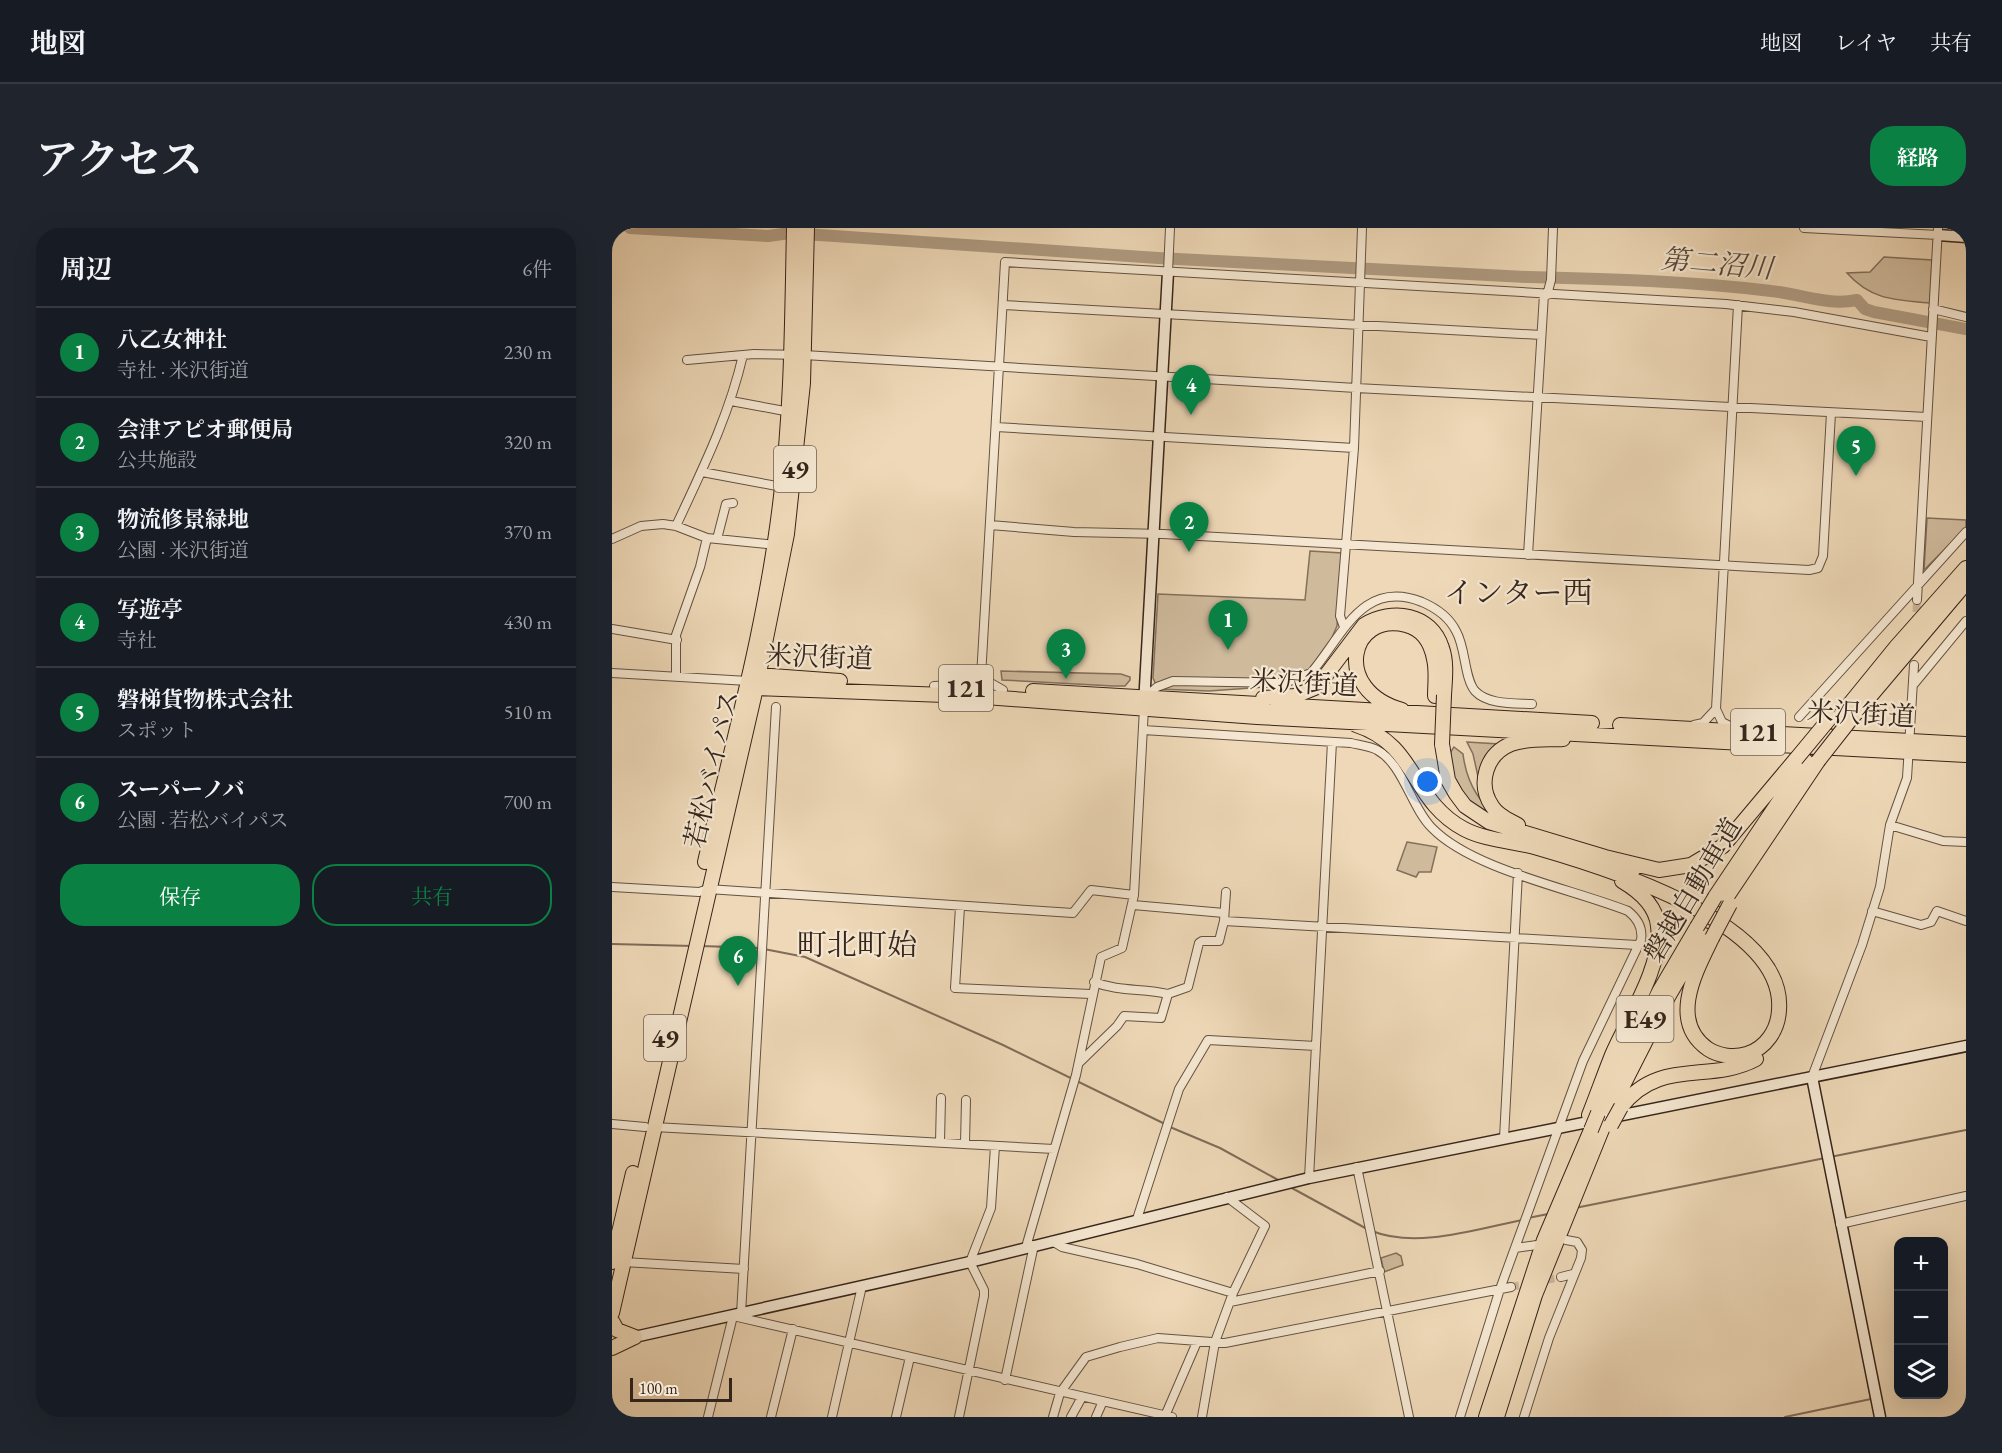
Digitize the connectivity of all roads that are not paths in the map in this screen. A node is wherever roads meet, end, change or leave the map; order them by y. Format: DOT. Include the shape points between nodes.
graph roads {
  1 [pos="794,228"];
  2 [pos="807,228"];
  3 [pos="1170,228"];
  4 [pos="1362,228"];
  5 [pos="1553,228"];
  6 [pos="1804,228"];
  7 [pos="1820,228"];
  8 [pos="1939,231"];
  9 [pos="1966,237"];
  10 [pos="800,247"];
  11 [pos="1168,263"];
  12 [pos="1361,283"];
  13 [pos="1546,294"];
  14 [pos="1002,304"];
  15 [pos="1738,305"];
  16 [pos="1933,311"];
  17 [pos="1166,314"];
  18 [pos="1966,317"];
  19 [pos="1359,323"];
  20 [pos="1932,333"];
  21 [pos="1541,335"];
  22 [pos="744,355"];
  23 [pos="798,355"];
  24 [pos="687,360"];
  25 [pos="999,367"];
  26 [pos="1162,375"];
  27 [pos="1356,388"];
  28 [pos="1539,396"];
  29 [pos="731,401"];
  30 [pos="1733,408"];
  31 [pos="790,412"];
  32 [pos="1832,413"];
  33 [pos="1927,417"];
  34 [pos="996,427"];
  35 [pos="1159,438"];
  36 [pos="1354,448"];
  37 [pos="702,472"];
  38 [pos="782,487"];
  39 [pos="733,503"];
  40 [pos="990,525"];
  41 [pos="676,526"];
  42 [pos="1966,532"];
  43 [pos="1153,534"];
  44 [pos="708,538"];
  45 [pos="612,539"];
  46 [pos="717,539"];
  47 [pos="1346,544"];
  48 [pos="779,545"];
  49 [pos="1528,555"];
  50 [pos="1725,566"];
  51 [pos="1966,568"];
  52 [pos="1966,583"];
  53 [pos="1917,585"];
  54 [pos="1917,600"];
  55 [pos="1966,621"];
  56 [pos="1344,627"];
  57 [pos="612,629"];
  58 [pos="677,640"];
  59 [pos="1914,665"];
  60 [pos="982,670"];
  61 [pos="612,673"];
  62 [pos="676,676"];
  63 [pos="754,681"];
  64 [pos="1913,685"];
  65 [pos="934,686"];
  66 [pos="1003,690"];
  67 [pos="1439,695"];
  68 [pos="1186,700"];
  69 [pos="1144,703"];
  70 [pos="1532,704"];
  71 [pos="776,707"];
  72 [pos="1716,709"];
  73 [pos="1420,714"];
  74 [pos="1798,717"];
  75 [pos="1342,720"];
  76 [pos="1143,730"];
  77 [pos="1671,732"];
  78 [pos="1788,734"];
  79 [pos="1332,742"];
  80 [pos="1966,744"];
  81 [pos="1910,746"];
  82 [pos="1966,755"];
  83 [pos="1807,760"];
  84 [pos="1890,825"];
  85 [pos="1538,842"];
  86 [pos="1966,842"];
  87 [pos="1601,862"];
  88 [pos="1518,873"];
  89 [pos="612,887"];
  90 [pos="703,891"];
  91 [pos="1226,892"];
  92 [pos="764,894"];
  93 [pos="1134,895"];
  94 [pos="1723,901"];
  95 [pos="1133,905"];
  96 [pos="960,907"];
  97 [pos="1872,911"];
  98 [pos="1224,917"];
  99 [pos="1966,921"];
  100 [pos="1322,926"];
  101 [pos="1704,933"];
  102 [pos="1515,937"];
  103 [pos="1637,945"];
  104 [pos="1094,982"];
  105 [pos="1091,994"];
  106 [pos="1168,994"];
  107 [pos="1316,1046"];
  108 [pos="1966,1046"];
  109 [pos="1078,1064"];
  110 [pos="1812,1077"];
  111 [pos="941,1098"];
  112 [pos="966,1100"];
  113 [pos="1605,1111"];
  114 [pos="612,1124"];
  115 [pos="649,1127"];
  116 [pos="1558,1127"];
  117 [pos="1597,1128"];
  118 [pos="752,1131"];
  119 [pos="1504,1138"];
  120 [pos="940,1142"];
  121 [pos="965,1144"];
  122 [pos="995,1146"];
  123 [pos="1054,1149"];
  124 [pos="1357,1167"];
  125 [pos="1577,1174"];
  126 [pos="1309,1178"];
  127 [pos="1227,1196"];
  128 [pos="1966,1196"];
  129 [pos="1137,1219"];
  130 [pos="1840,1224"];
  131 [pos="1052,1241"];
  132 [pos="1551,1241"];
  133 [pos="1030,1246"];
  134 [pos="1515,1248"];
  135 [pos="615,1261"];
  136 [pos="970,1262"];
  137 [pos="744,1269"];
  138 [pos="1380,1271"];
  139 [pos="1573,1274"];
  140 [pos="1561,1277"];
  141 [pos="862,1286"];
  142 [pos="1511,1287"];
  143 [pos="1500,1288"];
  144 [pos="1233,1293"];
  145 [pos="1230,1302"];
  146 [pos="612,1313"];
  147 [pos="1389,1313"];
  148 [pos="737,1315"];
  149 [pos="612,1321"];
  150 [pos="793,1329"];
  151 [pos="635,1337"];
  152 [pos="612,1341"];
  153 [pos="1197,1342"];
  154 [pos="1215,1342"];
  155 [pos="849,1344"];
  156 [pos="612,1348"];
  157 [pos="910,1357"];
  158 [pos="969,1371"];
  159 [pos="1005,1380"];
  160 [pos="1059,1393"];
  161 [pos="1082,1397"];
  162 [pos="1103,1401"];
  163 [pos="1153,1415"];
  164 [pos="1168,1416"];
  165 [pos="708,1417"];
  166 [pos="771,1417"];
  167 [pos="832,1417"];
  168 [pos="896,1417"];
  169 [pos="959,1417"];
  170 [pos="1053,1417"];
  171 [pos="1071,1417"];
  172 [pos="1096,1417"];
  173 [pos="1202,1417"];
  174 [pos="1409,1417"];
  175 [pos="1460,1417"];
  176 [pos="1486,1417"];
  177 [pos="1497,1417"];
  178 [pos="1524,1417"];
  179 [pos="1880,1417"];
  1 -- 10 [label="highway, 若松バイパス / 49"];
  2 -- 10 [label="highway, 若松バイパス / 49"];
  3 -- 11 [label="street"];
  4 -- 12 [label="street"];
  5 -- 13 [label="street" via="1551,278"];
  6 -- 7 [label="street"];
  7 -- 8 [label="street"];
  8 -- 9 [label="street"];
  8 -- 16 [label="street"];
  10 -- 23 [label="highway, 若松バイパス / 49"];
  11 -- 12 [label="street"];
  11 -- 14 [label="street" via="1005,262"];
  11 -- 17 [label="street"];
  12 -- 13 [label="street"];
  12 -- 19 [label="street"];
  13 -- 15 [label="street"];
  13 -- 21 [label="street"];
  14 -- 17 [label="street"];
  14 -- 25 [label="street"];
  15 -- 20 [label="street"];
  15 -- 30 [label="street"];
  16 -- 18 [label="street"];
  16 -- 20 [label="street"];
  17 -- 19 [label="street"];
  17 -- 26 [label="street"];
  19 -- 21 [label="street"];
  19 -- 27 [label="street"];
  20 -- 33 [label="street"];
  21 -- 28 [label="street"];
  22 -- 23 [label="street"];
  22 -- 24 [label="street"];
  22 -- 29 [label="street"];
  23 -- 25 [label="street"];
  23 -- 31 [label="highway, 若松バイパス / 49"];
  23 -- 48 [label="highway, 若松バイパス / 49" via="797,453"];
  25 -- 26 [label="street"];
  25 -- 34 [label="street"];
  26 -- 27 [label="street"];
  26 -- 35 [label="street"];
  27 -- 28 [label="street"];
  27 -- 36 [label="street"];
  28 -- 30 [label="street"];
  28 -- 49 [label="street"];
  29 -- 31 [label="street"];
  29 -- 37 [label="street"];
  30 -- 32 [label="street"];
  30 -- 50 [label="street"];
  31 -- 38 [label="highway, 若松バイパス / 49"];
  32 -- 33 [label="street"];
  32 -- 50 [label="street" via="1820,565 1805,570"];
  33 -- 53 [label="street"];
  34 -- 35 [label="street"];
  34 -- 40 [label="street"];
  35 -- 36 [label="street"];
  35 -- 43 [label="street"];
  36 -- 47 [label="street"];
  37 -- 38 [label="street"];
  37 -- 41 [label="street"];
  38 -- 48 [label="highway, 若松バイパス / 49"];
  39 -- 46 [label="street" via="726,504"];
  40 -- 43 [label="street"];
  40 -- 60 [label="street"];
  41 -- 44 [label="street"];
  41 -- 45 [label="street" via="641,526"];
  42 -- 53 [label="street"];
  43 -- 47 [label="street"];
  43 -- 69 [label="street"];
  44 -- 46 [label="street"];
  44 -- 58 [label="street"];
  46 -- 48 [label="street"];
  47 -- 49 [label="street"];
  47 -- 56 [label="street" via="1340,616"];
  48 -- 63 [label="highway, 若松バイパス / 49"];
  49 -- 50 [label="street"];
  50 -- 72 [label="street"];
  51 -- 83 [label="highway, 磐越自動車道 / E49" via="1833,720"];
  52 -- 83 [label="highway, 磐越自動車道 / E49, bridge" via="1851,719"];
  53 -- 54 [label="street"];
  53 -- 74 [label="street"];
  55 -- 64 [label="street"];
  56 -- 69 [label="street" via="1311,673 1300,678 1284,683 1173,681 1157,687"];
  56 -- 70 [label="street" via="1358,610 1378,599 1402,597 1426,604 1455,628 1476,693 1486,699"];
  57 -- 58 [label="street"];
  58 -- 62 [label="street"];
  59 -- 64 [label="street"];
  60 -- 65 [label="street" via="976,683"];
  60 -- 66 [label="street" via="989,682"];
  61 -- 62 [label="street"];
  62 -- 63 [label="street"];
  63 -- 65 [label="highway, 米沢街道 / 121"];
  63 -- 69 [label="highway, 米沢街道 / 121"];
  63 -- 90 [label="highway, 若松バイパス / 49"];
  64 -- 81 [label="street"];
  65 -- 66 [label="highway, 米沢街道 / 121"];
  66 -- 69 [label="highway, 米沢街道 / 121"];
  67 -- 68 [label="highway" via="1444,660 1438,639 1423,623 1399,614 1375,618 1364,625 1326,679 1308,692 1263,698"];
  67 -- 73 [label="highway" via="1434,657 1419,632 1392,623 1375,629 1362,640 1355,666 1362,684 1389,704"];
  67 -- 85 [label="highway, bridge" via="1438,744 1448,780 1465,806 1489,822"];
  68 -- 69 [label="highway, 米沢街道 / 121"];
  68 -- 73 [label="highway, 米沢街道 / 121"];
  69 -- 75 [label="highway, 米沢街道 / 121"];
  69 -- 76 [label="street"];
  71 -- 92 [label="street"];
  72 -- 77 [label="street" via="1703,723"];
  72 -- 78 [label="street" via="1726,725 1780,729"];
  73 -- 77 [label="highway, 米沢街道 / 121"];
  75 -- 77 [label="highway, 米沢街道 / 121"];
  75 -- 85 [label="highway" via="1386,738 1401,753 1435,806 1452,822 1487,838"];
  76 -- 79 [label="street"];
  76 -- 93 [label="street"];
  77 -- 78 [label="highway, 米沢街道 / 121"];
  77 -- 81 [label="highway, 米沢街道 / 121"];
  77 -- 85 [label="highway" via="1530,741 1509,745 1497,753 1485,774 1487,798 1499,814"];
  78 -- 81 [label="highway, 米沢街道 / 121"];
  79 -- 88 [label="street" via="1377,750 1399,773 1414,805 1432,828 1468,852"];
  79 -- 100 [label="street"];
  80 -- 81 [label="highway, 米沢街道 / 121"];
  81 -- 82 [label="highway, 米沢街道 / 121"];
  81 -- 84 [label="street" via="1907,778"];
  83 -- 87 [label="highway" via="1702,861 1659,870"];
  83 -- 94 [label="highway, 磐越自動車道 / E49"];
  83 -- 94 [label="highway, 磐越自動車道 / E49" via="1767,834"];
  84 -- 86 [label="street" via="1942,841"];
  84 -- 97 [label="street"];
  85 -- 87 [label="highway"];
  87 -- 101 [label="highway" via="1673,896 1723,926 1763,960 1775,979 1779,1014 1766,1043 1748,1054 1730,1056 1708,1049 1690,1025 1688,992"];
  87 -- 113 [label="highway" via="1643,895 1659,927 1655,957"];
  87 -- 113 [label="highway" via="1658,881 1726,920 1771,960 1781,976 1786,997 1783,1029 1762,1055 1743,1064 1656,1079"];
  88 -- 102 [label="street"];
  88 -- 103 [label="street" via="1628,910 1642,932"];
  89 -- 90 [label="street"];
  90 -- 92 [label="street"];
  90 -- 115 [label="highway, 若松バイパス / 49"];
  91 -- 98 [label="street"];
  92 -- 96 [label="street"];
  92 -- 118 [label="street"];
  93 -- 95 [label="street"];
  93 -- 96 [label="street" via="1091,890 1073,913"];
  94 -- 101 [label="highway, 磐越自動車道 / E49, bridge"];
  95 -- 98 [label="street"];
  95 -- 104 [label="street" via="1122,948 1101,957"];
  96 -- 105 [label="street" via="955,988"];
  97 -- 99 [label="street" via="1921,925 1931,922 1937,911"];
  97 -- 110 [label="street"];
  98 -- 100 [label="street"];
  98 -- 106 [label="street" via="1219,941 1199,943 1188,987"];
  100 -- 102 [label="street"];
  100 -- 107 [label="street"];
  101 -- 113 [label="highway, 磐越自動車道 / E49" via="1660,990"];
  102 -- 103 [label="street"];
  102 -- 119 [label="street"];
  103 -- 116 [label="street" via="1583,1061"];
  104 -- 105 [label="street"];
  104 -- 106 [label="street" via="1116,990"];
  105 -- 109 [label="street"];
  106 -- 109 [label="street" via="1161,1018 1124,1016"];
  107 -- 126 [label="street"];
  107 -- 129 [label="street" via="1208,1040 1179,1089"];
  108 -- 110 [label="street"];
  109 -- 123 [label="street"];
  110 -- 116 [label="street"];
  110 -- 130 [label="street"];
  111 -- 120 [label="street"];
  112 -- 121 [label="street"];
  113 -- 117 [label="highway"];
  113 -- 117 [label="highway, bridge"];
  114 -- 115 [label="street"];
  115 -- 118 [label="street"];
  115 -- 135 [label="highway, 若松バイパス / 49"];
  116 -- 119 [label="street"];
  116 -- 134 [label="street"];
  117 -- 125 [label="highway"];
  117 -- 125 [label="highway"];
  118 -- 120 [label="street"];
  118 -- 137 [label="street"];
  119 -- 124 [label="street"];
  120 -- 121 [label="street"];
  121 -- 122 [label="street"];
  122 -- 123 [label="street"];
  122 -- 136 [label="street" via="991,1208"];
  123 -- 133 [label="street"];
  124 -- 126 [label="street"];
  124 -- 138 [label="street"];
  125 -- 132 [label="highway"];
  125 -- 132 [label="highway" via="1552,1221"];
  126 -- 127 [label="street"];
  127 -- 129 [label="street"];
  127 -- 144 [label="street" via="1265,1226"];
  128 -- 130 [label="street"];
  129 -- 131 [label="street"];
  130 -- 179 [label="street"];
  131 -- 133 [label="street"];
  131 -- 144 [label="street" via="1062,1247 1137,1264"];
  132 -- 134 [label="street"];
  132 -- 139 [label="street" via="1577,1242 1582,1250"];
  132 -- 176 [label="highway"];
  132 -- 177 [label="highway"];
  133 -- 136 [label="street"];
  133 -- 159 [label="street"];
  134 -- 143 [label="street"];
  135 -- 137 [label="street"];
  135 -- 146 [label="highway, 若松バイパス / 49"];
  136 -- 141 [label="street"];
  136 -- 158 [label="street" via="984,1296"];
  137 -- 148 [label="street"];
  138 -- 145 [label="street"];
  138 -- 147 [label="street"];
  139 -- 140 [label="street"];
  139 -- 178 [label="street"];
  141 -- 148 [label="street"];
  141 -- 155 [label="street"];
  142 -- 143 [label="street"];
  143 -- 147 [label="street"];
  143 -- 175 [label="street"];
  144 -- 145 [label="street"];
  145 -- 154 [label="street"];
  147 -- 154 [label="street"];
  147 -- 174 [label="street"];
  148 -- 150 [label="street"];
  148 -- 151 [label="street"];
  148 -- 165 [label="street"];
  149 -- 151 [label="highway" via="617,1330"];
  150 -- 155 [label="street"];
  150 -- 166 [label="street"];
  151 -- 152 [label="street"];
  151 -- 156 [label="highway"];
  153 -- 154 [label="street"];
  153 -- 160 [label="street" via="1158,1338 1086,1357"];
  153 -- 164 [label="street"];
  154 -- 173 [label="street"];
  155 -- 157 [label="street"];
  155 -- 167 [label="street"];
  157 -- 158 [label="street"];
  157 -- 168 [label="street"];
  158 -- 159 [label="street"];
  158 -- 169 [label="street"];
  159 -- 160 [label="street"];
  160 -- 161 [label="street"];
  160 -- 170 [label="street"];
  161 -- 162 [label="street"];
  161 -- 171 [label="street"];
  162 -- 163 [label="street"];
  162 -- 172 [label="street"];
  163 -- 164 [label="street"];
}
